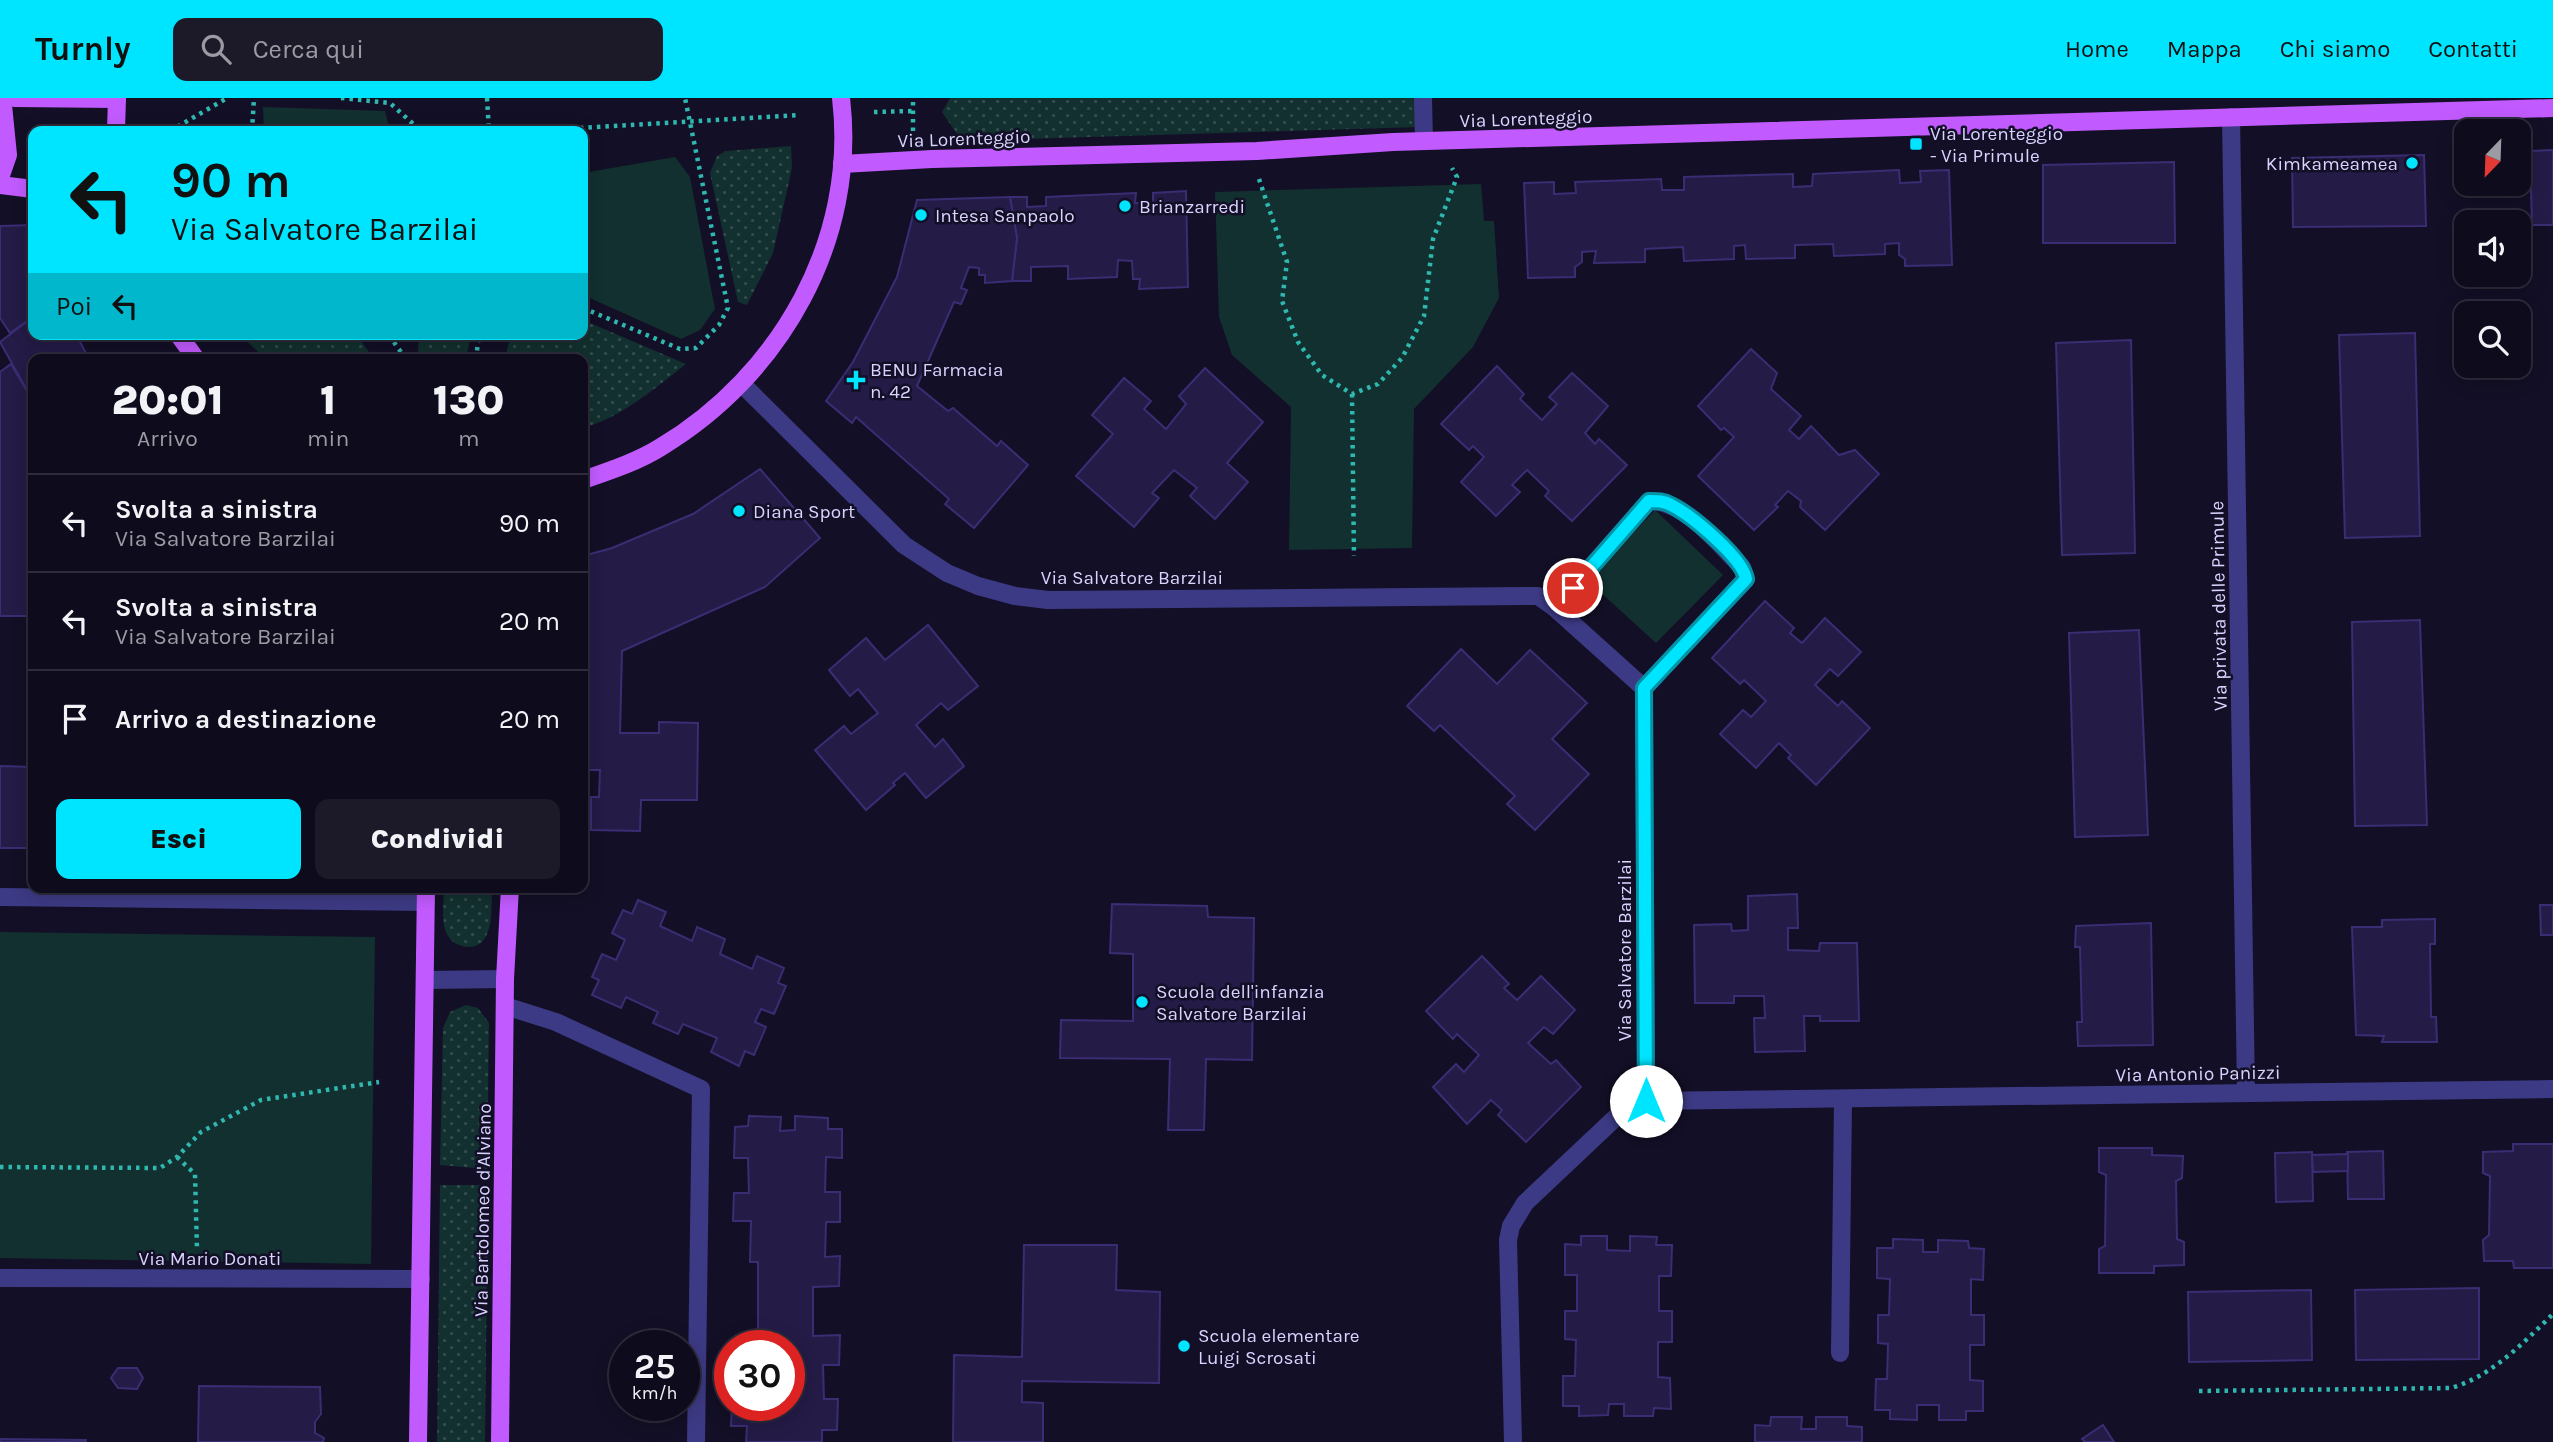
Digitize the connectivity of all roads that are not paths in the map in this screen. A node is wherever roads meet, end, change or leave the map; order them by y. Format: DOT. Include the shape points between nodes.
graph roads {
  1 [pos="14,98"];
  2 [pos="841,98"];
  3 [pos="1423,98"];
  4 [pos="117,99"];
  5 [pos="0,101"];
  6 [pos="2553,108"];
  7 [pos="2231,117"];
  8 [pos="116,126"];
  9 [pos="1432,141"];
  10 [pos="842,164"];
  11 [pos="0,178"];
  12 [pos="0,185"];
  13 [pos="28,188"];
  14 [pos="183,340"];
  15 [pos="193,354"];
  16 [pos="742,384"];
  17 [pos="588,478"];
  18 [pos="1555,608"];
  19 [pos="1644,688"];
  20 [pos="510,893"];
  21 [pos="426,895"];
  22 [pos="0,897"];
  23 [pos="505,979"];
  24 [pos="425,980"];
  25 [pos="505,1006"];
  26 [pos="2553,1089"];
  27 [pos="2246,1093"];
  28 [pos="1843,1099"];
  29 [pos="1646,1101"];
  30 [pos="0,1278"];
  31 [pos="421,1279"];
  32 [pos="1840,1353"];
  33 [pos="418,1442"];
  34 [pos="500,1442"];
  35 [pos="696,1442"];
  36 [pos="1513,1442"];
  1 -- 4 [label="main road"];
  2 -- 10 [label="main road"];
  3 -- 9 [label="street"];
  4 -- 8 [label="main road"];
  5 -- 11 [label="main road" via="8,155"];
  6 -- 7 [label="main road, Via Lorenteggio"];
  7 -- 9 [label="main road, Via Lorenteggio"];
  7 -- 27 [label="street, Via privata delle Primule"];
  9 -- 10 [label="main road, Via Lorenteggio"];
  10 -- 16 [label="main road" via="827,243 810,285 789,325"];
  12 -- 13 [label="main road"];
  14 -- 15 [label="main road"];
  16 -- 17 [label="main road" via="697,424 659,449"];
  16 -- 18 [label="street, Via Salvatore Barzilai" via="904,545 947,573 978,586 1048,600 1538,596"];
  18 -- 19 [label="street, Via Salvatore Barzilai"];
  18 -- 19 [label="street" via="1649,501 1671,504 1696,522 1742,567 1746,579"];
  19 -- 29 [label="street, Via Salvatore Barzilai"];
  20 -- 23 [label="main road, Via Bartolomeo d'Alviano"];
  21 -- 22 [label="street"];
  21 -- 24 [label="main road"];
  23 -- 24 [label="street"];
  23 -- 25 [label="main road, Via Bartolomeo d'Alviano"];
  24 -- 31 [label="main road"];
  25 -- 34 [label="main road, Via Bartolomeo d'Alviano"];
  25 -- 35 [label="street" via="556,1022 701,1089"];
  26 -- 27 [label="street, Via Antonio Panizzi"];
  27 -- 28 [label="street, Via Antonio Panizzi"];
  28 -- 29 [label="street, Via Antonio Panizzi"];
  28 -- 32 [label="street"];
  29 -- 36 [label="street" via="1630,1104 1525,1203 1511,1226"];
  30 -- 31 [label="street, Via Mario Donati"];
  31 -- 33 [label="main road"];
}
